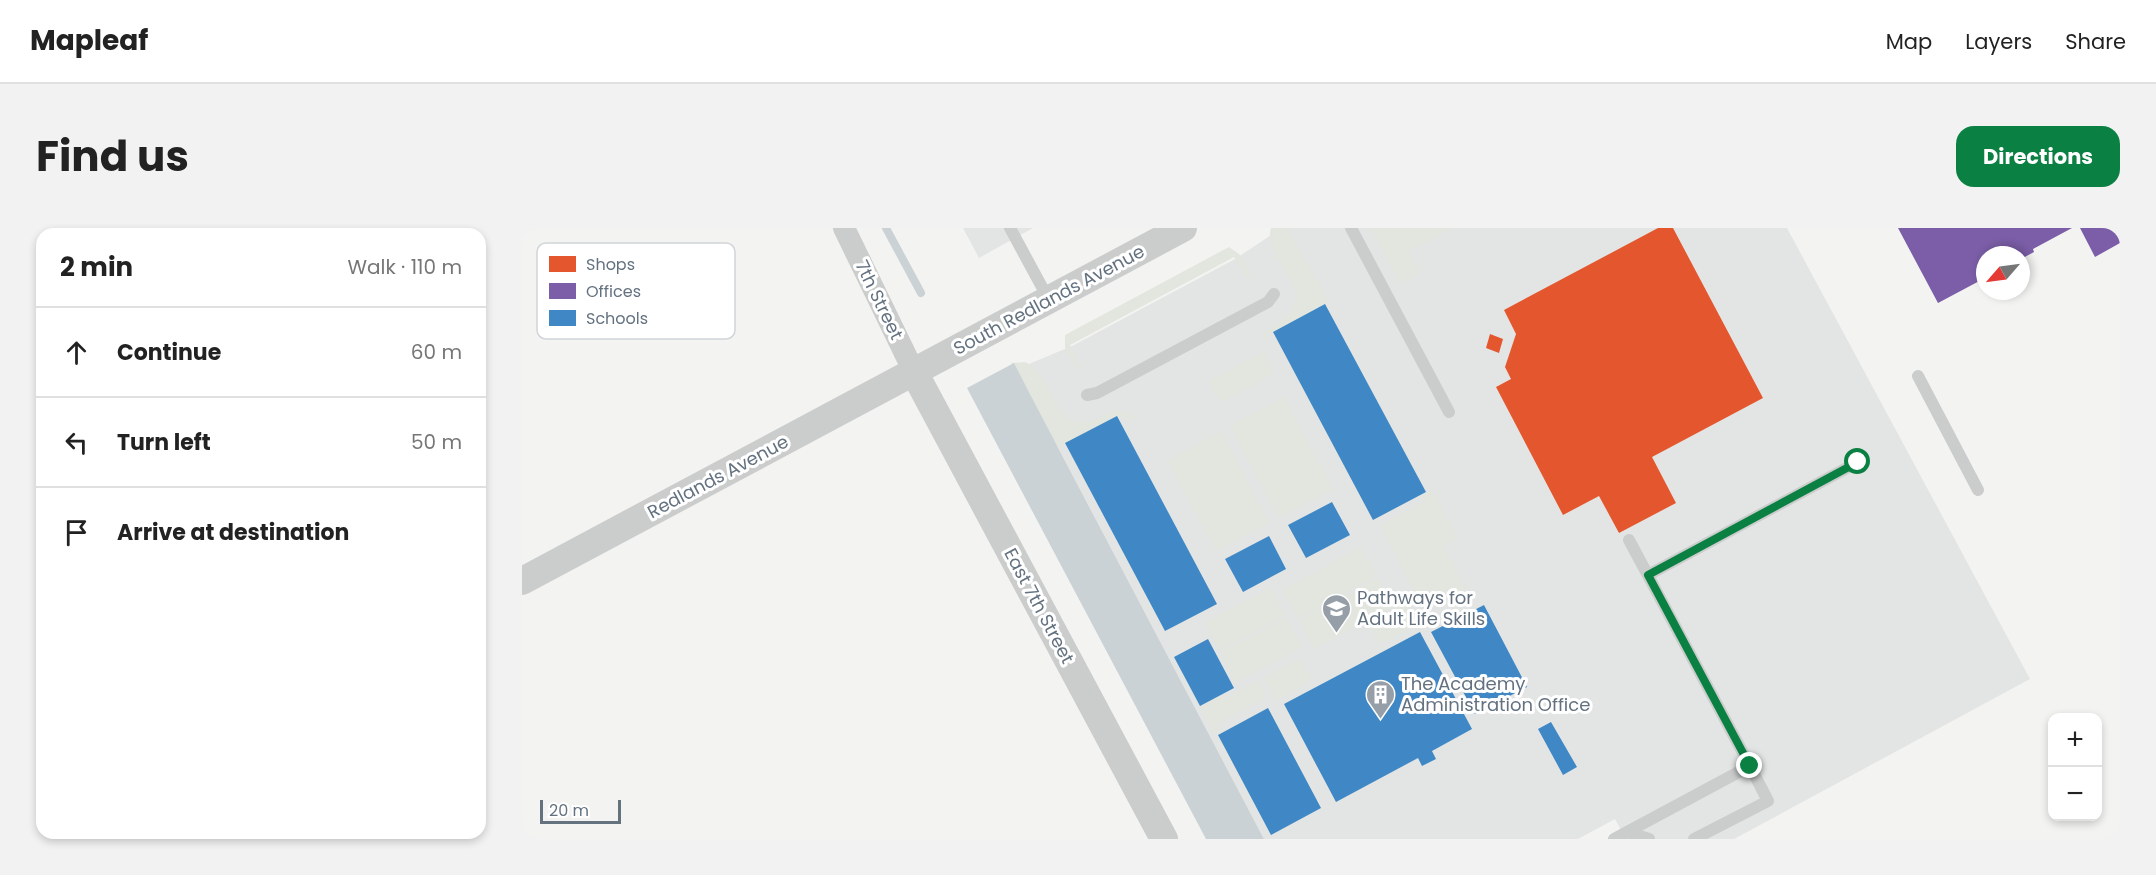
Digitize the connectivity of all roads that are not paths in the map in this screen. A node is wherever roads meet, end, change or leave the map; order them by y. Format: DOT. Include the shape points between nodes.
graph roads {
  1 [pos="844,228"];
  2 [pos="1010,228"];
  3 [pos="1183,228"];
  4 [pos="1351,228"];
  5 [pos="1274,294"];
  6 [pos="1049,300"];
  7 [pos="914,372"];
  8 [pos="1918,376"];
  9 [pos="1087,395"];
  10 [pos="1449,412"];
  11 [pos="1858,462"];
  12 [pos="1978,490"];
  13 [pos="1629,540"];
  14 [pos="1648,575"];
  15 [pos="522,581"];
  16 [pos="1750,766"];
  17 [pos="1627,832"];
  18 [pos="1164,839"];
  19 [pos="1614,839"];
  20 [pos="1649,839"];
  21 [pos="1694,839"];
  1 -- 7 [label="street, 7th Street"];
  2 -- 6 [label="lane"];
  3 -- 6 [label="street, South Redlands Avenue"];
  4 -- 10 [label="lane"];
  5 -- 9 [label="lane" via="1269,302"];
  6 -- 7 [label="street, South Redlands Avenue"];
  7 -- 15 [label="street, Redlands Avenue"];
  7 -- 18 [label="street, East 7th Street"];
  8 -- 12 [label="lane"];
  11 -- 14 [label="lane"];
  13 -- 14 [label="lane"];
  14 -- 16 [label="lane"];
  16 -- 17 [label="lane"];
  16 -- 21 [label="lane" via="1768,801"];
  17 -- 19 [label="lane"];
  17 -- 20 [label="lane"];
}
